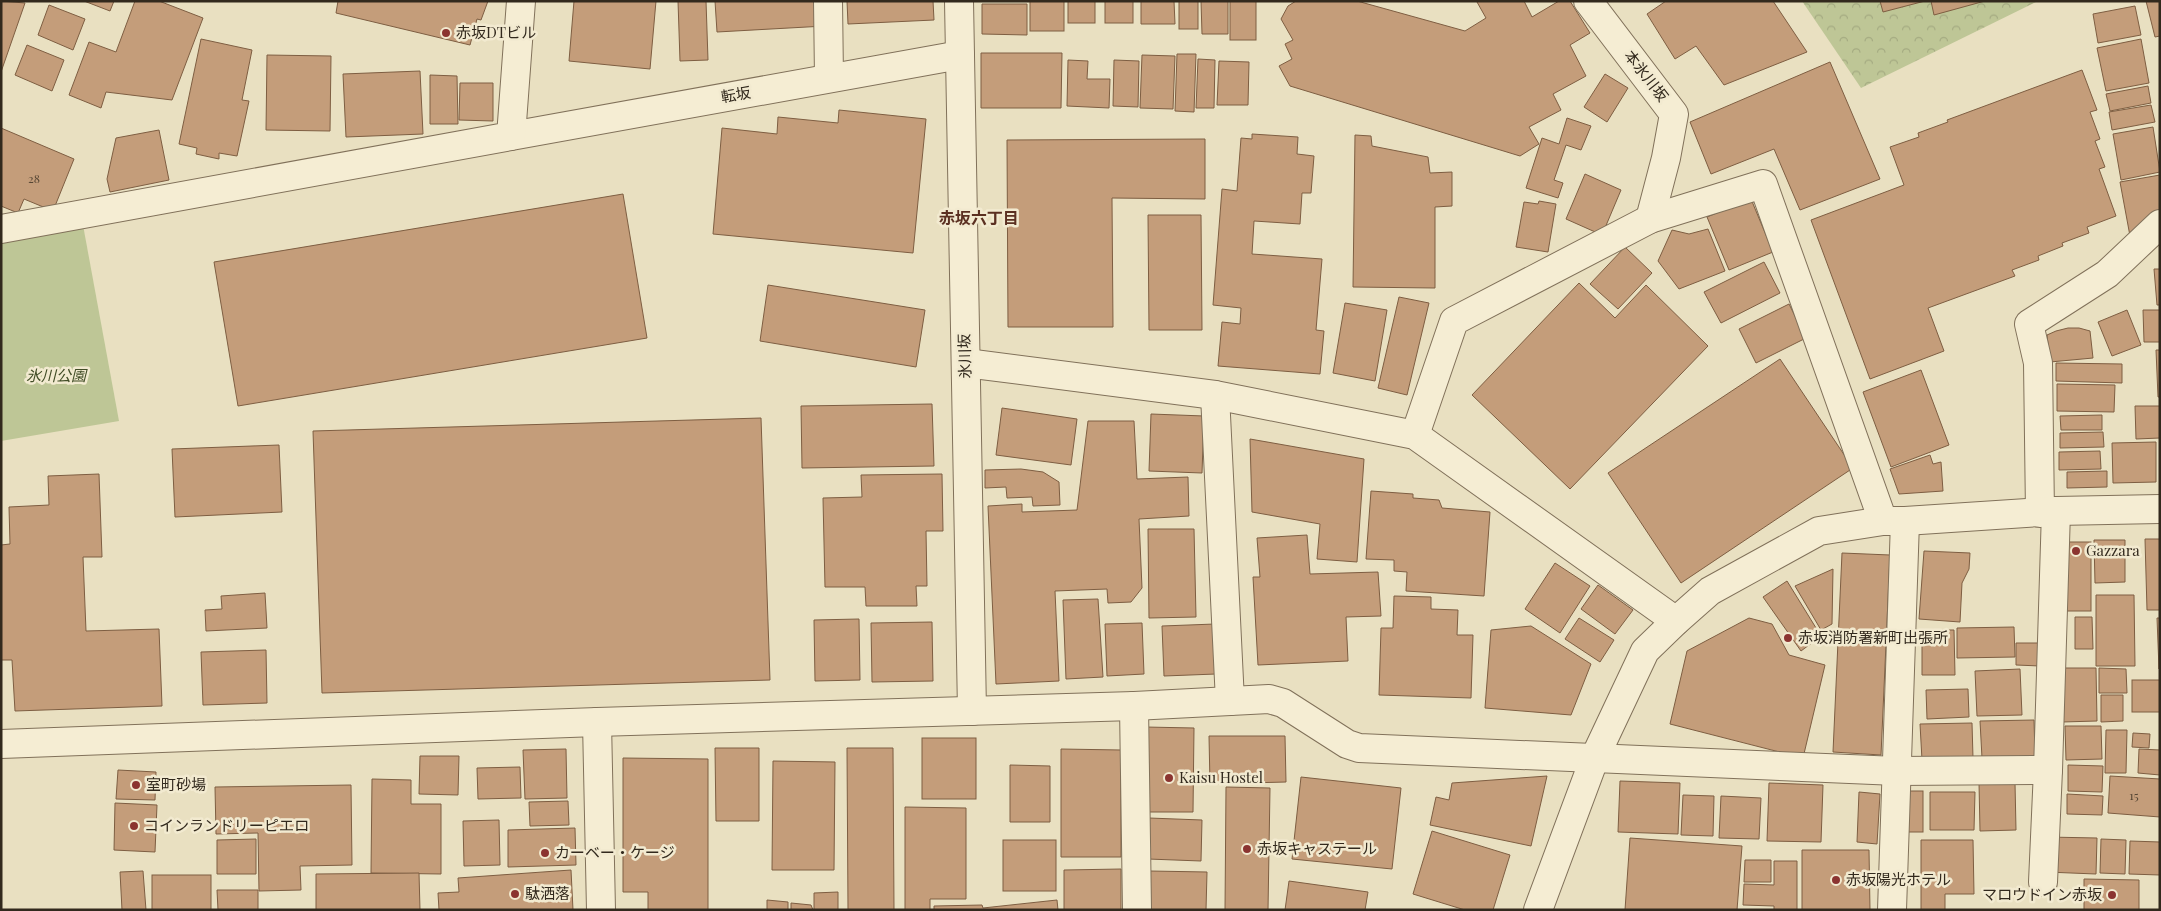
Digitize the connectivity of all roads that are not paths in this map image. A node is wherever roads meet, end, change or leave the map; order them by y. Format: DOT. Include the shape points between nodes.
graph roads {
  1 [pos="520,1"];
  2 [pos="828,1"];
  3 [pos="959,1"];
  4 [pos="1588,1"];
  5 [pos="960,54"];
  6 [pos="829,78"];
  7 [pos="511,136"];
  8 [pos="1650,218"];
  9 [pos="2160,224"];
  10 [pos="1,229"];
  11 [pos="966,363"];
  12 [pos="1214,395"];
  13 [pos="1414,436"];
  14 [pos="2160,509"];
  15 [pos="2048,512"];
  16 [pos="1894,521"];
  17 [pos="1676,621"];
  18 [pos="1230,701"];
  19 [pos="1134,706"];
  20 [pos="972,711"];
  21 [pos="597,722"];
  22 [pos="1,744"];
  23 [pos="1596,757"];
  24 [pos="2048,770"];
  25 [pos="1897,771"];
  26 [pos="2043,882"];
  27 [pos="601,910"];
  28 [pos="1138,910"];
  29 [pos="1538,910"];
  30 [pos="1892,910"];
  1 -- 7 [label="street"];
  2 -- 6 [label="street"];
  3 -- 5 [label="street, 氷川坂"];
  4 -- 8 [label="street, 本氷川坂" via="1674,114"];
  5 -- 6 [label="street, 転坂"];
  5 -- 11 [label="street, 氷川坂"];
  6 -- 7 [label="street, 転坂"];
  7 -- 10 [label="street, 転坂"];
  8 -- 13 [label="street" via="1454,321"];
  8 -- 16 [label="street" via="1763,184"];
  9 -- 15 [label="street" via="2107,274 2029,324 2038,363"];
  11 -- 12 [label="street"];
  11 -- 20 [label="street, 氷川坂"];
  12 -- 13 [label="street"];
  12 -- 18 [label="street"];
  13 -- 17 [label="street"];
  14 -- 15 [label="street"];
  15 -- 16 [label="street"];
  15 -- 24 [label="street"];
  16 -- 17 [label="street" via="1818,531 1710,591"];
  16 -- 25 [label="street"];
  17 -- 23 [label="street" via="1645,651"];
  18 -- 19 [label="street"];
  18 -- 23 [label="street" via="1269,699 1283,703 1347,744 1359,748"];
  19 -- 20 [label="street"];
  19 -- 28 [label="street"];
  20 -- 21 [label="street"];
  21 -- 22 [label="street"];
  21 -- 27 [label="street"];
  23 -- 25 [label="street"];
  23 -- 29 [label="street"];
  24 -- 25 [label="street"];
  24 -- 26 [label="street"];
  25 -- 30 [label="street"];
}
